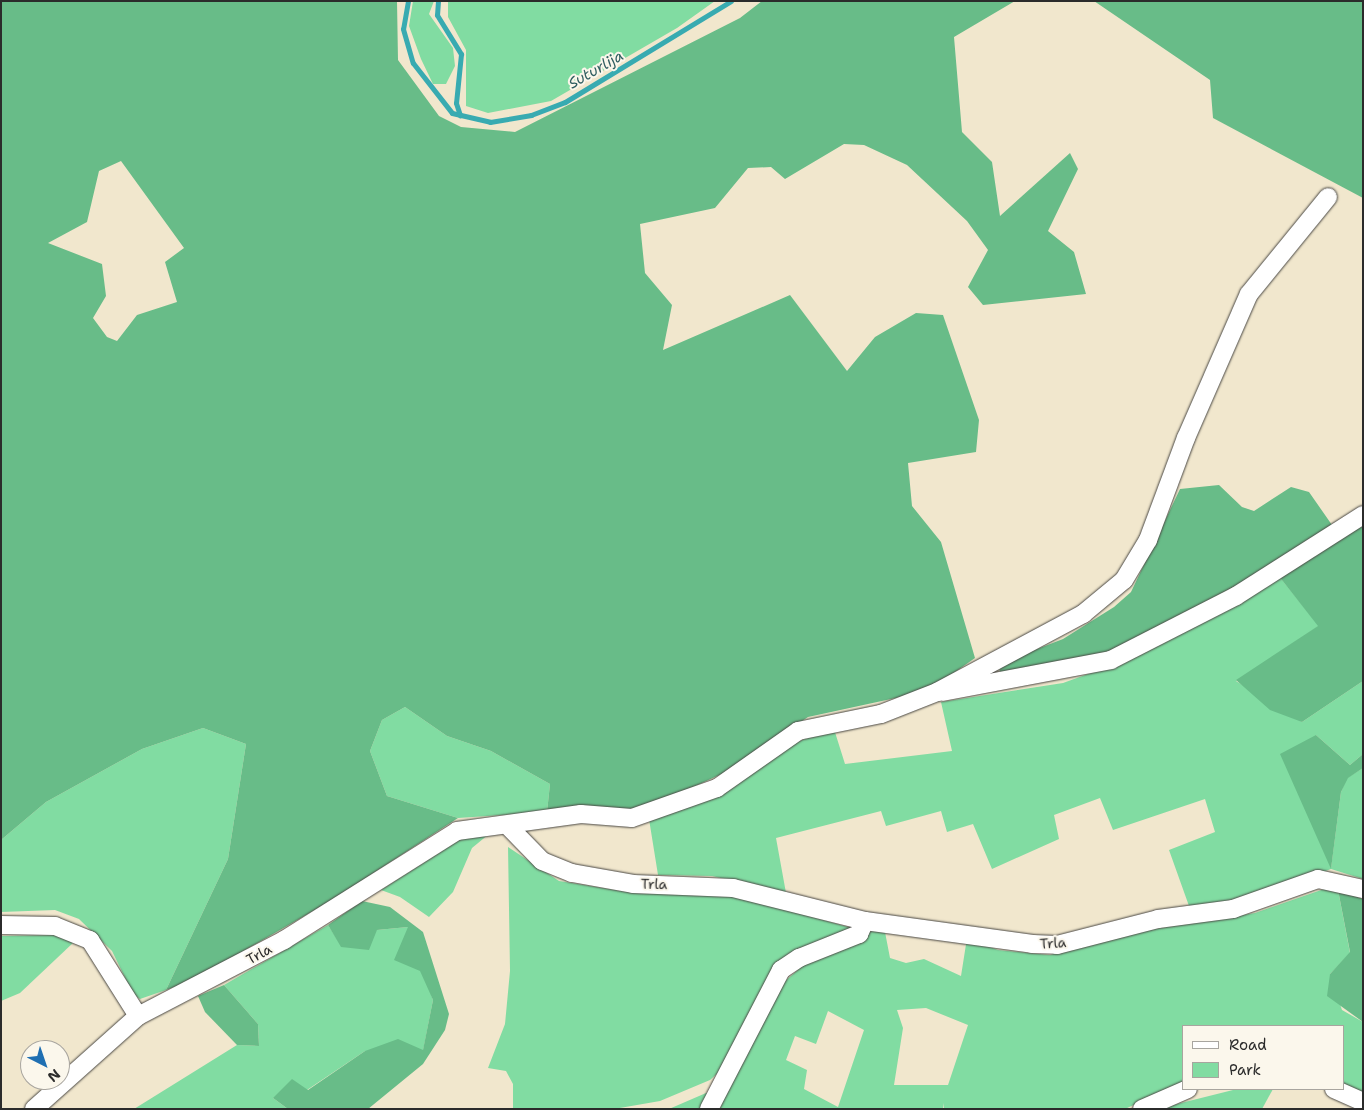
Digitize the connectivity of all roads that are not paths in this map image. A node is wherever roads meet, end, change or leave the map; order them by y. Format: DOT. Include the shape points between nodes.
graph roads {
  1 [pos="1328,197"];
  2 [pos="1363,515"];
  3 [pos="937,692"];
  4 [pos="507,824"];
  5 [pos="1363,889"];
  6 [pos="864,921"];
  7 [pos="1,925"];
  8 [pos="138,1016"];
  9 [pos="1186,1090"];
  10 [pos="1336,1090"];
  11 [pos="1363,1102"];
  12 [pos="34,1109"];
  13 [pos="709,1109"];
  14 [pos="1142,1109"];
  1 -- 3 [label="street" via="1249,294 1186,438 1148,540 1124,580 1083,614"];
  2 -- 3 [label="street" via="1236,596 1111,660 952,693"];
  3 -- 4 [label="street" via="882,714 798,731 717,788 632,818 581,814"];
  4 -- 6 [label="street, Trla" via="542,861 572,873 633,884 734,888"];
  4 -- 8 [label="street, Trla" via="457,831 284,940"];
  5 -- 6 [label="street, Trla" via="1318,879 1255,904 1158,919 1057,945"];
  6 -- 13 [label="street" via="860,934 799,958 781,970"];
  7 -- 8 [label="street" via="55,926 90,940"];
  8 -- 12 [label="street, Trla"];
  9 -- 14 [label="street"];
  10 -- 11 [label="street"];
}
